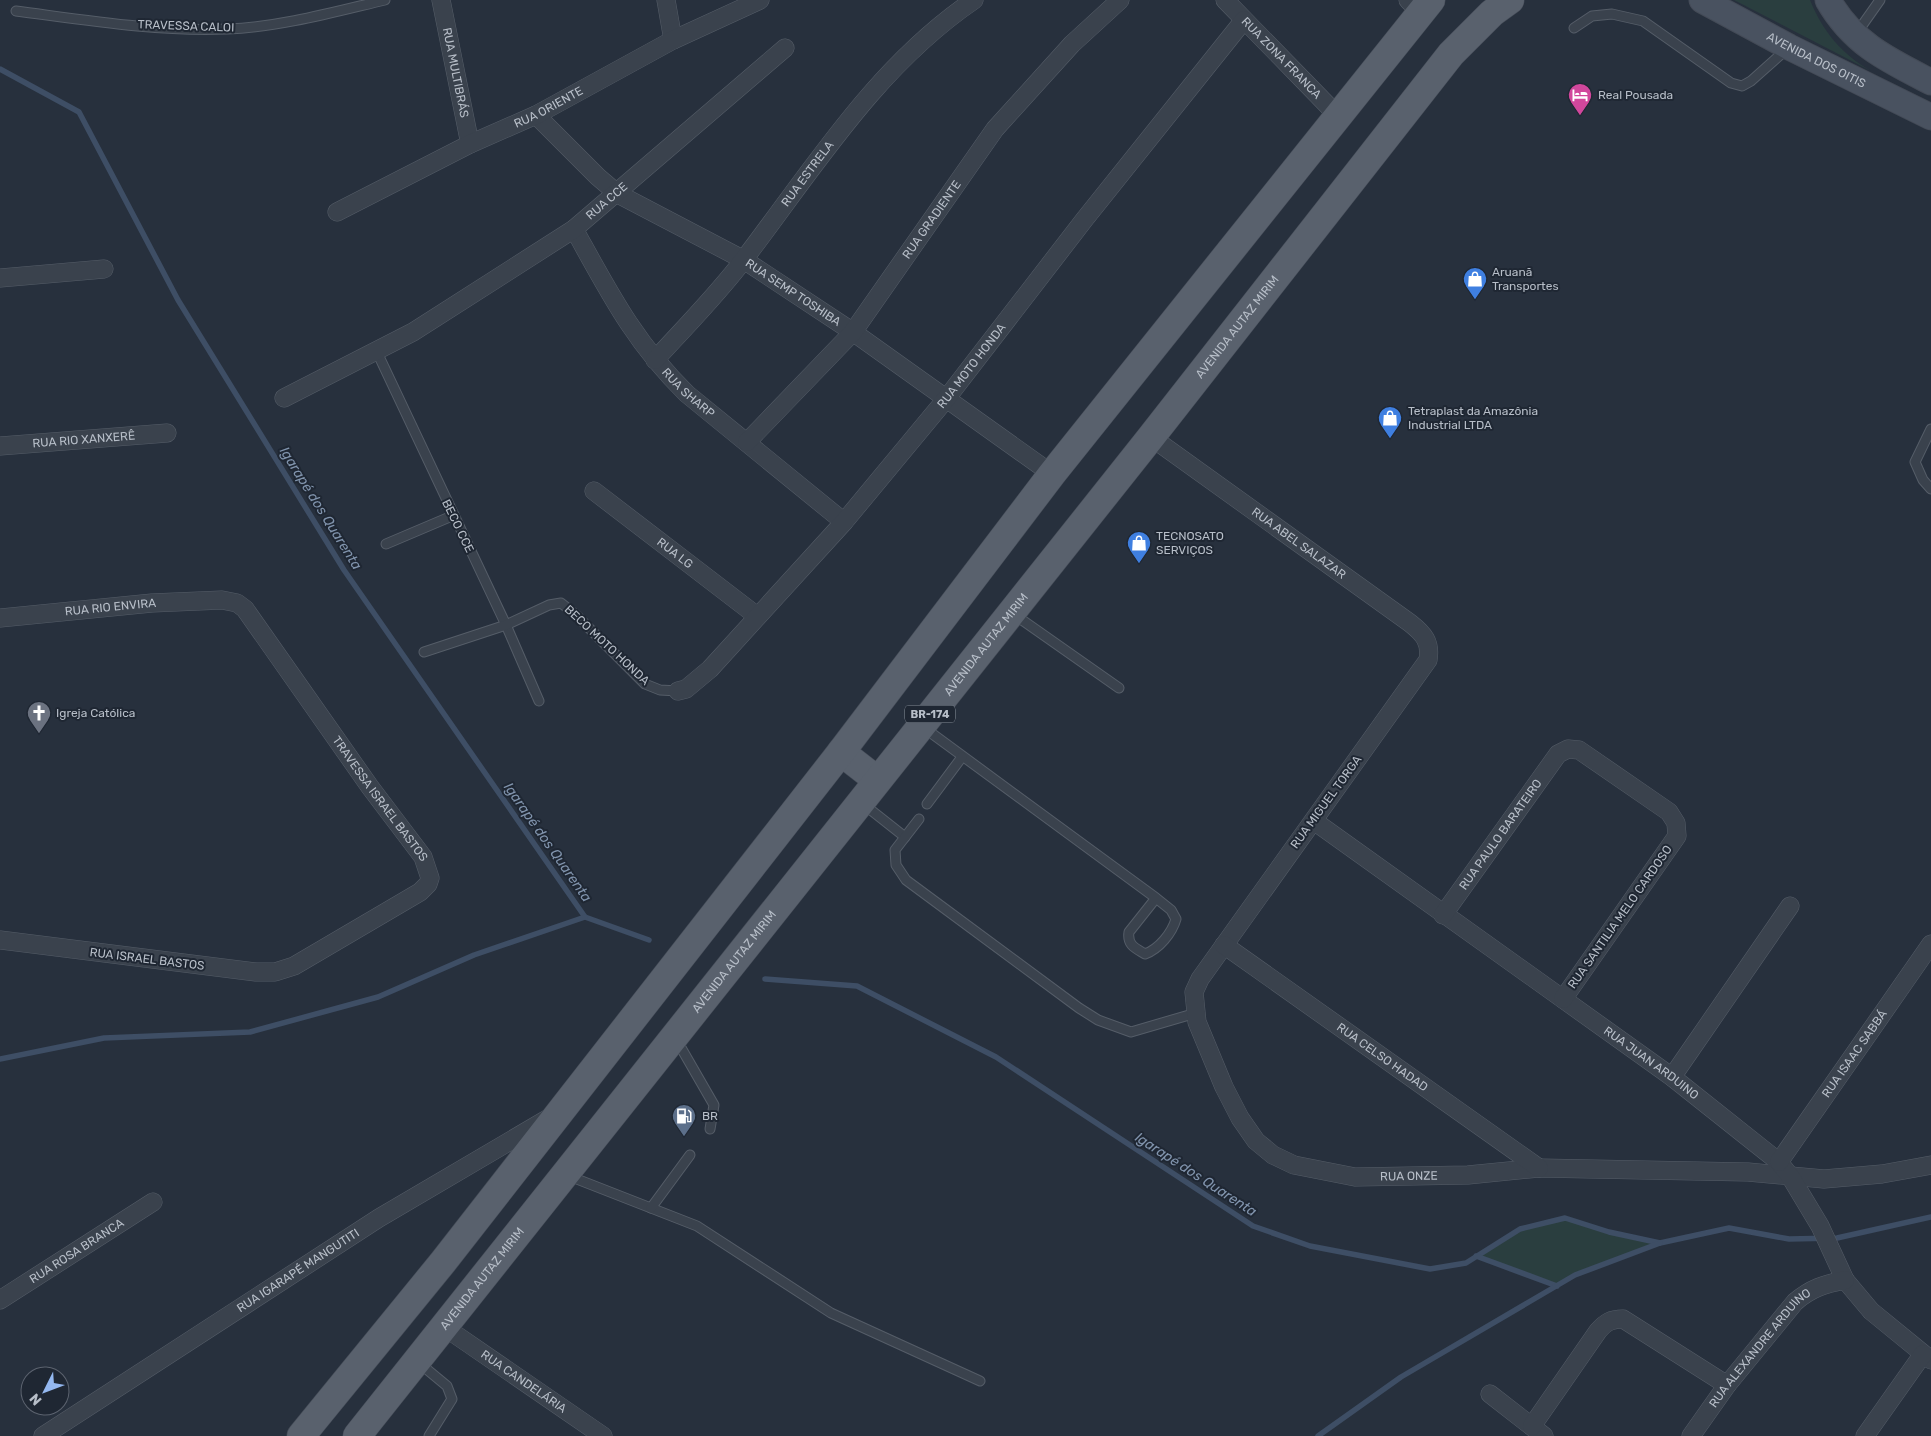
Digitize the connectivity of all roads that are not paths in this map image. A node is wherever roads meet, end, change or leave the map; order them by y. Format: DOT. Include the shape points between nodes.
graph roads {
  1 [pos="385,0"];
  2 [pos="441,0"];
  3 [pos="666,0"];
  4 [pos="760,0"];
  5 [pos="974,0"];
  6 [pos="1120,0"];
  7 [pos="1225,0"];
  8 [pos="1510,0"];
  9 [pos="1702,0"];
  10 [pos="1828,0"];
  11 [pos="1880,0"];
  12 [pos="1420,4"];
  13 [pos="16,11"];
  14 [pos="1244,20"];
  15 [pos="1574,28"];
  16 [pos="1854,36"];
  17 [pos="673,40"];
  18 [pos="1789,47"];
  19 [pos="785,48"];
  20 [pos="1931,82"];
  21 [pos="536,115"];
  22 [pos="1338,116"];
  23 [pos="1931,116"];
  24 [pos="470,144"];
  25 [pos="618,194"];
  26 [pos="337,212"];
  27 [pos="574,229"];
  28 [pos="744,260"];
  29 [pos="104,269"];
  30 [pos="0,278"];
  31 [pos="853,332"];
  32 [pos="376,350"];
  33 [pos="655,360"];
  34 [pos="284,398"];
  35 [pos="946,399"];
  36 [pos="1931,429"];
  37 [pos="167,433"];
  38 [pos="1151,437"];
  39 [pos="747,442"];
  40 [pos="0,446"];
  41 [pos="1052,474"];
  42 [pos="1931,489"];
  43 [pos="594,492"];
  44 [pos="452,516"];
  45 [pos="844,522"];
  46 [pos="386,544"];
  47 [pos="222,600"];
  48 [pos="1011,612"];
  49 [pos="757,616"];
  50 [pos="0,618"];
  51 [pos="506,625"];
  52 [pos="424,652"];
  53 [pos="1428,660"];
  54 [pos="1119,688"];
  55 [pos="678,691"];
  56 [pos="539,702"];
  57 [pos="921,726"];
  58 [pos="841,752"];
  59 [pos="1558,754"];
  60 [pos="962,757"];
  61 [pos="877,780"];
  62 [pos="860,802"];
  63 [pos="927,804"];
  64 [pos="919,819"];
  65 [pos="1314,821"];
  66 [pos="905,837"];
  67 [pos="1156,898"];
  68 [pos="1790,906"];
  69 [pos="1443,916"];
  70 [pos="0,940"];
  71 [pos="1931,944"];
  72 [pos="1224,945"];
  73 [pos="294,966"];
  74 [pos="1562,999"];
  75 [pos="1196,1013"];
  76 [pos="674,1036"];
  77 [pos="1672,1077"];
  78 [pos="557,1113"];
  79 [pos="710,1129"];
  80 [pos="690,1155"];
  81 [pos="1931,1165"];
  82 [pos="1539,1168"];
  83 [pos="1784,1169"];
  84 [pos="564,1174"];
  85 [pos="153,1202"];
  86 [pos="651,1208"];
  87 [pos="1842,1275"];
  88 [pos="0,1300"];
  89 [pos="443,1326"];
  90 [pos="1927,1357"];
  91 [pos="416,1361"];
  92 [pos="980,1381"];
  93 [pos="1727,1385"];
  94 [pos="1490,1394"];
  95 [pos="1538,1431"];
  96 [pos="44,1436"];
  97 [pos="301,1436"];
  98 [pos="357,1436"];
  99 [pos="430,1436"];
  100 [pos="603,1436"];
  101 [pos="1692,1436"];
  102 [pos="1865,1436"];
  1 -- 13 [label="lane, TRAVESSA CALOI" via="289,21 227,29 141,26"];
  2 -- 24 [label="street, RUA MULTIBRÁS"];
  3 -- 17 [label="street"];
  4 -- 17 [label="street, RUA ORIENTE"];
  5 -- 28 [label="street, RUA ESTRELA" via="920,42 865,100"];
  6 -- 31 [label="street, RUA GRADIENTE" via="1072,44 995,129"];
  7 -- 14 [label="street, RUA ZONA FRANCA"];
  8 -- 38 [label="main road, AVENIDA AUTAZ MIRIM / BR-174" via="1451,54"];
  9 -- 18 [label="main road, AVENIDA DOS OITIS"];
  10 -- 16 [label="main road"];
  11 -- 16 [label="lane"];
  12 -- 22 [label="main road"];
  14 -- 22 [label="street, RUA ZONA FRANCA"];
  14 -- 35 [label="street, RUA MOTO HONDA"];
  15 -- 18 [label="lane" via="1592,16 1612,14 1643,22 1731,83 1742,86"];
  16 -- 20 [label="main road" via="1869,49"];
  17 -- 21 [label="street, RUA ORIENTE"];
  18 -- 23 [label="main road, AVENIDA DOS OITIS"];
  19 -- 25 [label="street, RUA CCE"];
  21 -- 24 [label="street, RUA ORIENTE"];
  21 -- 25 [label="street, RUA SEMP TOSHIBA"];
  22 -- 41 [label="main road"];
  24 -- 26 [label="street, RUA ORIENTE"];
  25 -- 27 [label="street, RUA CCE"];
  25 -- 28 [label="street, RUA SEMP TOSHIBA"];
  27 -- 32 [label="street, RUA CCE" via="413,332"];
  27 -- 33 [label="street, RUA SHARP" via="624,319"];
  28 -- 31 [label="street, RUA SEMP TOSHIBA"];
  28 -- 33 [label="street, RUA ESTRELA"];
  29 -- 30 [label="street"];
  31 -- 35 [label="street, RUA SEMP TOSHIBA"];
  31 -- 39 [label="street, RUA GRADIENTE"];
  32 -- 34 [label="street"];
  32 -- 44 [label="lane, BECO CCE"];
  33 -- 39 [label="street, RUA SHARP" via="687,394"];
  35 -- 41 [label="street, RUA SEMP TOSHIBA"];
  35 -- 45 [label="street, RUA MOTO HONDA"];
  36 -- 42 [label="lane" via="1915,462"];
  37 -- 40 [label="street, RUA RIO XANXERÊ"];
  38 -- 48 [label="main road, AVENIDA AUTAZ MIRIM / BR-174"];
  38 -- 53 [label="street, RUA ABEL SALAZAR" via="1419,630 1430,648"];
  39 -- 45 [label="street, RUA SHARP"];
  41 -- 58 [label="main road"];
  43 -- 49 [label="street, RUA LG"];
  44 -- 46 [label="lane"];
  44 -- 51 [label="lane, BECO CCE"];
  45 -- 49 [label="street, RUA MOTO HONDA"];
  47 -- 50 [label="street, RUA RIO ENVIRA" via="152,603"];
  47 -- 73 [label="street, TRAVESSA ISRAEL BASTOS" via="246,608 429,868 428,884 420,892"];
  48 -- 54 [label="lane"];
  48 -- 57 [label="main road, AVENIDA AUTAZ MIRIM / BR-174"];
  49 -- 55 [label="street, RUA MOTO HONDA" via="710,669 692,685"];
  51 -- 52 [label="lane, BECO MOTO HONDA"];
  51 -- 55 [label="lane, BECO MOTO HONDA" via="549,605 561,603 645,684 660,690"];
  51 -- 56 [label="lane, BECO CCE"];
  53 -- 65 [label="street, RUA MIGUEL TORGA"];
  57 -- 60 [label="lane"];
  57 -- 61 [label="main road, AVENIDA AUTAZ MIRIM / BR-174"];
  58 -- 61 [label="main road"];
  58 -- 78 [label="main road"];
  59 -- 69 [label="street, RUA PAULO BARATEIRO"];
  59 -- 74 [label="street, RUA SANTILIA MELO CARDOSO" via="1568,749 1579,750 1670,812 1676,823 1677,836"];
  60 -- 63 [label="lane"];
  60 -- 67 [label="lane"];
  61 -- 62 [label="main road, AVENIDA AUTAZ MIRIM / BR-174"];
  62 -- 66 [label="lane"];
  62 -- 76 [label="main road, AVENIDA AUTAZ MIRIM / BR-174"];
  64 -- 66 [label="lane"];
  65 -- 69 [label="street, RUA JUAN ARDUINO"];
  65 -- 72 [label="street, RUA MIGUEL TORGA"];
  66 -- 75 [label="lane" via="895,850 896,865 906,880 1098,1020 1131,1032"];
  67 -- 67 [label="lane" via="1128,939 1131,945 1145,954 1154,951 1174,928 1176,919 1171,910"];
  68 -- 77 [label="street"];
  69 -- 74 [label="street, RUA JUAN ARDUINO"];
  70 -- 73 [label="street, RUA ISRAEL BASTOS" via="256,972 275,972"];
  71 -- 83 [label="street, RUA ISAAC SABBÁ"];
  72 -- 75 [label="street, RUA ONZE" via="1194,992"];
  72 -- 82 [label="street, RUA CELSO HADAD"];
  74 -- 77 [label="street, RUA JUAN ARDUINO"];
  75 -- 82 [label="street, RUA ONZE" via="1224,1088 1240,1118 1256,1141 1273,1155 1294,1165 1354,1177 1468,1175"];
  76 -- 79 [label="lane" via="714,1105"];
  76 -- 84 [label="main road, AVENIDA AUTAZ MIRIM / BR-174"];
  77 -- 83 [label="street, RUA JUAN ARDUINO"];
  78 -- 96 [label="street, RUA IGARAPÉ MANGUTITI" via="379,1218"];
  78 -- 97 [label="main road" via="443,1262"];
  80 -- 86 [label="lane"];
  81 -- 83 [label="street, RUA ONZE" via="1824,1179"];
  82 -- 83 [label="street, RUA ONZE"];
  83 -- 87 [label="street, RUA JUAN ARDUINO" via="1820,1226"];
  84 -- 86 [label="lane"];
  84 -- 89 [label="main road, AVENIDA AUTAZ MIRIM / BR-174"];
  85 -- 88 [label="street, RUA ROSA BRANCA"];
  86 -- 92 [label="lane" via="697,1226 831,1313"];
  87 -- 90 [label="street, RUA JUAN ARDUINO" via="1871,1311"];
  87 -- 93 [label="street, RUA ALEXANDRE ARDUINO" via="1807,1292 1795,1302"];
  89 -- 91 [label="main road, AVENIDA AUTAZ MIRIM / BR-174"];
  89 -- 100 [label="street, RUA CANDELÁRIA"];
  90 -- 102 [label="street"];
  91 -- 98 [label="main road, AVENIDA AUTAZ MIRIM / BR-174"];
  91 -- 99 [label="lane" via="447,1386 452,1399"];
  93 -- 95 [label="street" via="1623,1319 1612,1319 1598,1331"];
  93 -- 101 [label="street, RUA ALEXANDRE ARDUINO"];
  94 -- 95 [label="street"];
}
